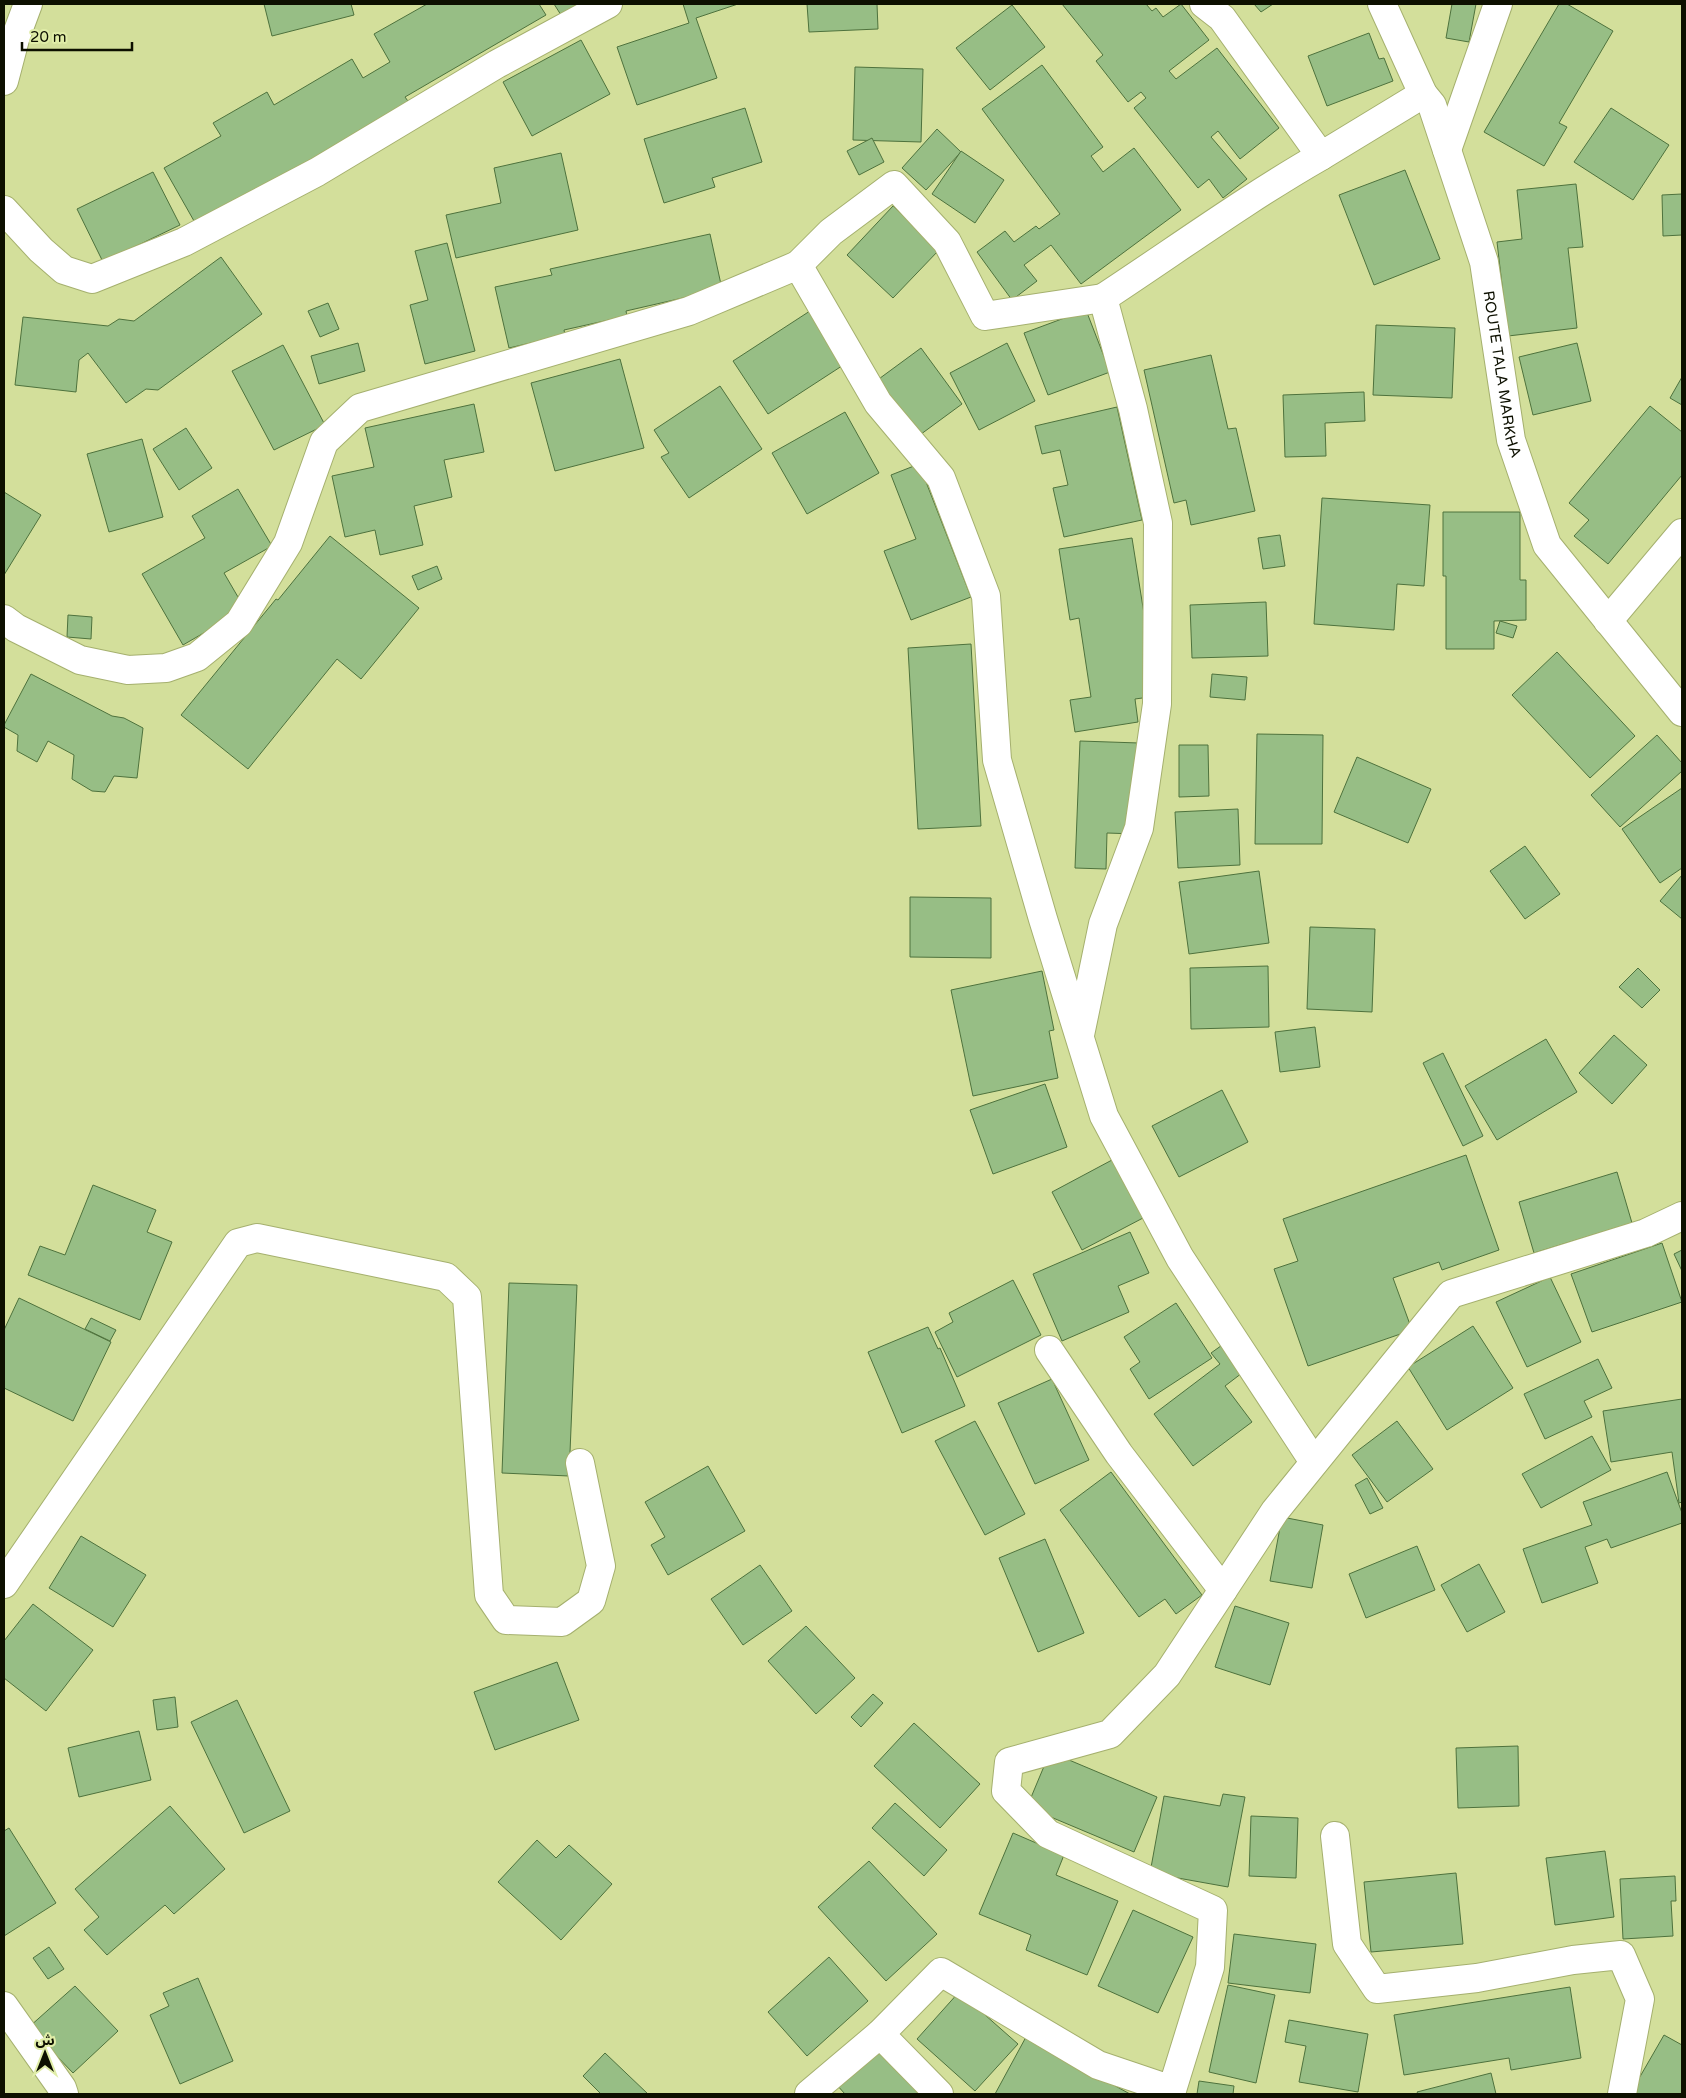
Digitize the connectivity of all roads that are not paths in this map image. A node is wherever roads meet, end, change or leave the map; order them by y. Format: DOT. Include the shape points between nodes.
graph roads {
  1 [pos="28,4"];
  2 [pos="608,4"];
  3 [pos="1204,4"];
  4 [pos="1382,4"];
  5 [pos="1498,4"];
  6 [pos="4,81"];
  7 [pos="1423,94"];
  8 [pos="1447,150"];
  9 [pos="1321,156"];
  10 [pos="4,210"];
  11 [pos="798,265"];
  12 [pos="1103,298"];
  13 [pos="1682,533"];
  14 [pos="4,620"];
  15 [pos="1608,621"];
  16 [pos="1682,712"];
  17 [pos="1080,1039"];
  18 [pos="1682,1216"];
  19 [pos="1049,1350"];
  20 [pos="1314,1462"];
  21 [pos="580,1463"];
  22 [pos="4,1584"];
  23 [pos="1223,1590"];
  24 [pos="1335,1836"];
  25 [pos="4,2006"];
  26 [pos="880,2034"];
  27 [pos="816,2092"];
  28 [pos="64,2094"];
  29 [pos="939,2094"];
  30 [pos="1622,2094"];
  1 -- 6 [label="street"];
  2 -- 10 [label="street" via="497,64 317,172 184,242 92,279 64,270"];
  3 -- 9 [label="street" via="1222,18"];
  4 -- 7 [label="street, ROUTE TALA MARKHA"];
  5 -- 8 [label="street"];
  7 -- 8 [label="street, ROUTE TALA MARKHA" via="1432,105"];
  7 -- 9 [label="street"];
  8 -- 15 [label="street, ROUTE TALA MARKHA" via="1484,262 1511,440 1548,545"];
  9 -- 12 [label="street" via="1266,188"];
  11 -- 12 [label="street" via="831,232 894,185 947,242 985,316"];
  11 -- 14 [label="street" via="689,311 360,408 324,442 288,543 239,623 197,657 166,668 128,670 80,660"];
  11 -- 17 [label="street" via="878,403 941,478 986,596 997,760"];
  12 -- 17 [label="street" via="1133,409 1158,523 1156,704 1139,828 1103,924"];
  13 -- 15 [label="street"];
  15 -- 16 [label="street, ROUTE TALA MARKHA"];
  17 -- 20 [label="street" via="1104,1116 1180,1258"];
  18 -- 20 [label="street" via="1646,1233 1451,1294"];
  19 -- 23 [label="street" via="1119,1454"];
  20 -- 23 [label="street" via="1275,1511"];
  21 -- 22 [label="street" via="601,1566 590,1601 562,1622 506,1620 490,1596 467,1297 446,1277 258,1238 238,1243"];
  23 -- 26 [label="street" via="1167,1675 1110,1734 1009,1762 1006,1791 1048,1834 1213,1910 1210,1967 1172,2090 1098,2065 941,1972"];
  24 -- 30 [label="street" via="1347,1944 1377,1989 1477,1978 1621,1955 1640,1999"];
  25 -- 28 [label="street"];
  26 -- 27 [label="street"];
  26 -- 29 [label="street"];
}
